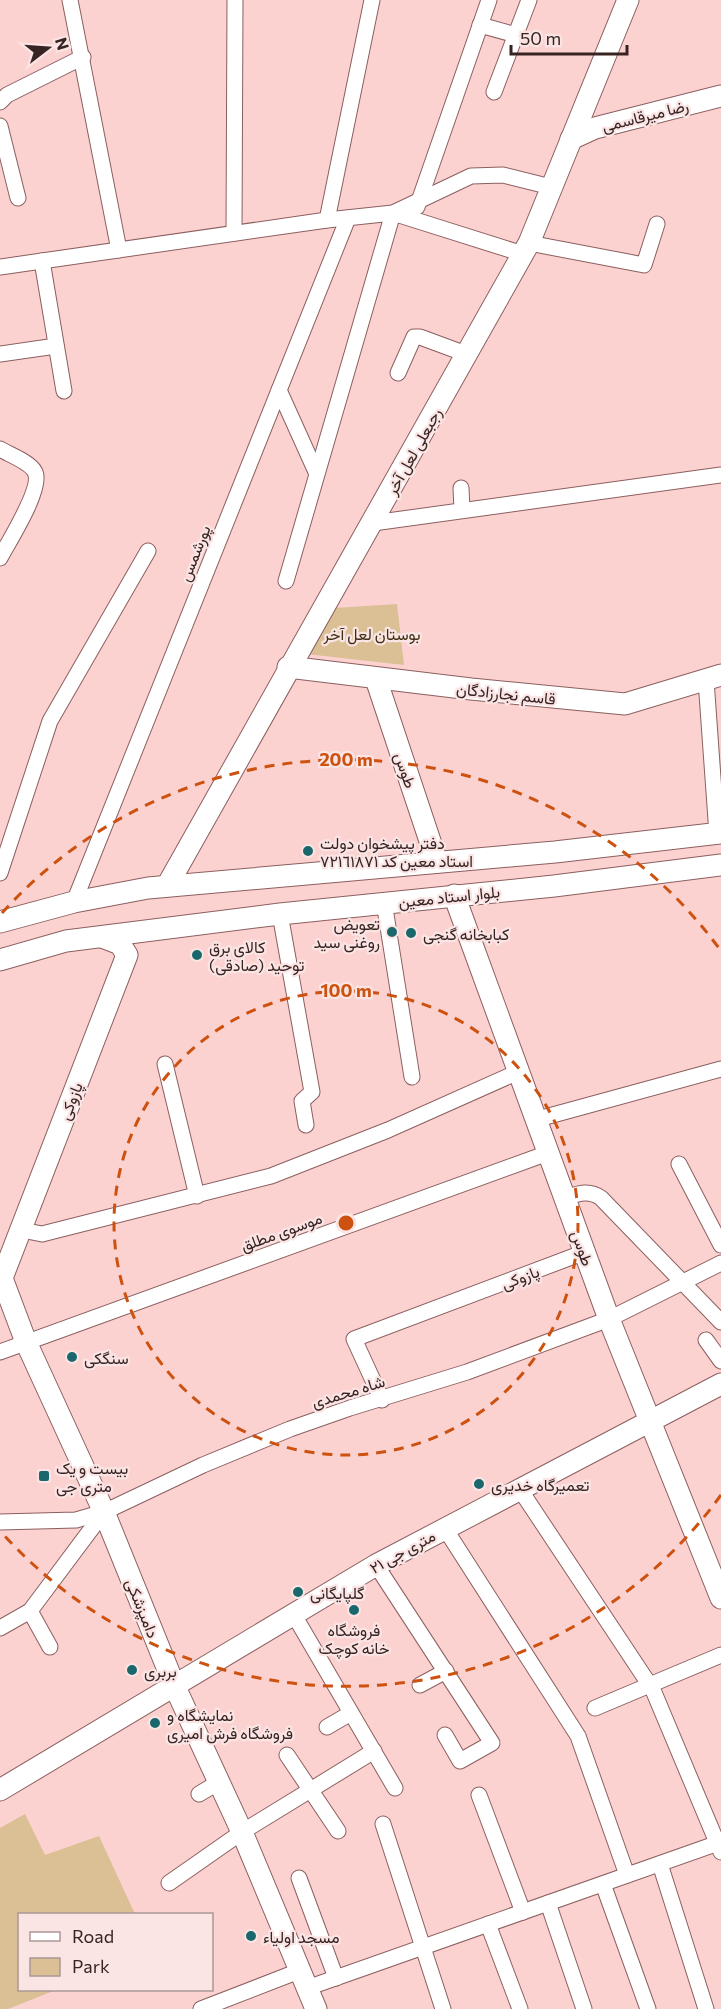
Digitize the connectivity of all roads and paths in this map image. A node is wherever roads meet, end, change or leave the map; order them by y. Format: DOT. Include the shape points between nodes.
graph roads {
  1 [pos="70,0"];
  2 [pos="235,0"];
  3 [pos="372,0"];
  4 [pos="489,0"];
  5 [pos="529,0"];
  6 [pos="628,0"];
  7 [pos="480,25"];
  8 [pos="516,35"];
  9 [pos="83,57"];
  10 [pos="494,92"];
  11 [pos="721,96"];
  12 [pos="0,102"];
  13 [pos="0,126"];
  14 [pos="572,139"];
  15 [pos="551,187"];
  16 [pos="18,198"];
  17 [pos="418,204"];
  18 [pos="393,213"];
  19 [pos="348,218"];
  20 [pos="327,220"];
  21 [pos="412,220"];
  22 [pos="657,224"];
  23 [pos="234,233"];
  24 [pos="526,248"];
  25 [pos="119,250"];
  26 [pos="42,261"];
  27 [pos="0,267"];
  28 [pos="56,346"];
  29 [pos="0,354"];
  30 [pos="466,354"];
  31 [pos="398,373"];
  32 [pos="279,390"];
  33 [pos="64,391"];
  34 [pos="0,449"];
  35 [pos="316,472"];
  36 [pos="721,475"];
  37 [pos="461,488"];
  38 [pos="462,510"];
  39 [pos="373,523"];
  40 [pos="148,551"];
  41 [pos="0,558"];
  42 [pos="286,581"];
  43 [pos="288,667"];
  44 [pos="714,677"];
  45 [pos="375,679"];
  46 [pos="719,834"];
  47 [pos="636,843"];
  48 [pos="555,852"];
  49 [pos="437,862"];
  50 [pos="721,865"];
  51 [pos="0,873"];
  52 [pos="631,874"];
  53 [pos="167,886"];
  54 [pos="554,886"];
  55 [pos="454,895"];
  56 [pos="74,902"];
  57 [pos="384,902"];
  58 [pos="280,914"];
  59 [pos="0,922"];
  60 [pos="102,937"];
  61 [pos="66,941"];
  62 [pos="0,960"];
  63 [pos="165,1064"];
  64 [pos="721,1069"];
  65 [pos="518,1072"];
  66 [pos="412,1077"];
  67 [pos="538,1119"];
  68 [pos="306,1125"];
  69 [pos="548,1153"];
  70 [pos="679,1164"];
  71 [pos="197,1196"];
  72 [pos="565,1198"];
  73 [pos="22,1224"];
  74 [pos="721,1245"];
  75 [pos="585,1252"];
  76 [pos="721,1263"];
  77 [pos="1,1276"];
  78 [pos="682,1282"];
  79 [pos="609,1319"];
  80 [pos="721,1322"];
  81 [pos="706,1340"];
  82 [pos="26,1342"];
  83 [pos="0,1352"];
  84 [pos="721,1361"];
  85 [pos="721,1384"];
  86 [pos="382,1400"];
  87 [pos="649,1420"];
  88 [pos="519,1488"];
  89 [pos="104,1512"];
  90 [pos="0,1522"];
  91 [pos="444,1527"];
  92 [pos="376,1564"];
  93 [pos="717,1575"];
  94 [pos="721,1598"];
  95 [pos="30,1611"];
  96 [pos="294,1615"];
  97 [pos="0,1628"];
  98 [pos="50,1647"];
  99 [pos="721,1655"];
  100 [pos="446,1671"];
  101 [pos="420,1685"];
  102 [pos="650,1685"];
  103 [pos="175,1687"];
  104 [pos="595,1708"];
  105 [pos="351,1713"];
  106 [pos="327,1727"];
  107 [pos="445,1735"];
  108 [pos="374,1751"];
  109 [pos="287,1755"];
  110 [pos="219,1782"];
  111 [pos="395,1788"];
  112 [pos="0,1790"];
  113 [pos="311,1790"];
  114 [pos="200,1794"];
  115 [pos="479,1795"];
  116 [pos="383,1824"];
  117 [pos="338,1831"];
  118 [pos="242,1832"];
  119 [pos="720,1846"];
  120 [pos="660,1864"];
  121 [pos="627,1875"];
  122 [pos="299,1878"];
  123 [pos="169,1883"];
  124 [pos="603,1884"];
  125 [pos="548,1903"];
  126 [pos="523,1912"];
  127 [pos="488,1924"];
  128 [pos="422,1947"];
  129 [pos="336,1978"];
  130 [pos="303,1979"];
  131 [pos="234,2004"];
  132 [pos="201,2009"];
  133 [pos="316,2009"];
  134 [pos="442,2009"];
  135 [pos="520,2009"];
  136 [pos="584,2009"];
  137 [pos="648,2009"];
  138 [pos="706,2009"];
  1 -- 9 [label="street"];
  2 -- 23 [label="street"];
  3 -- 20 [label="street"];
  4 -- 7 [label="street"];
  5 -- 8 [label="street"];
  6 -- 14 [label="main road, رجبعلی لعل آخر"];
  7 -- 8 [label="street"];
  7 -- 17 [label="street"];
  8 -- 10 [label="street"];
  9 -- 12 [label="street"];
  9 -- 25 [label="street"];
  11 -- 14 [label="main road, رضا میرقاسمی" via="595,128"];
  13 -- 16 [label="street"];
  14 -- 15 [label="main road, رجبعلی لعل آخر"];
  15 -- 17 [label="street" via="503,175 471,176"];
  15 -- 24 [label="main road, رجبعلی لعل آخر"];
  17 -- 18 [label="street"];
  17 -- 21 [label="street"];
  18 -- 19 [label="street"];
  18 -- 21 [label="street"];
  18 -- 35 [label="street"];
  19 -- 20 [label="street"];
  19 -- 32 [label="street, پورشمس"];
  20 -- 23 [label="street"];
  21 -- 24 [label="street"];
  22 -- 24 [label="street" via="644,265"];
  23 -- 25 [label="street"];
  24 -- 30 [label="main road, رجبعلی لعل آخر"];
  25 -- 26 [label="street"];
  26 -- 27 [label="street"];
  26 -- 28 [label="street"];
  28 -- 29 [label="street"];
  28 -- 33 [label="street"];
  30 -- 31 [label="street" via="414,337"];
  30 -- 39 [label="main road, رجبعلی لعل آخر"];
  32 -- 35 [label="street"];
  32 -- 56 [label="street, پورشمس"];
  34 -- 41 [label="street" via="32,468 37,480"];
  35 -- 42 [label="street"];
  36 -- 38 [label="street"];
  37 -- 38 [label="street"];
  38 -- 39 [label="street"];
  39 -- 43 [label="main road, رجبعلی لعل آخر"];
  40 -- 51 [label="street" via="50,721"];
  43 -- 45 [label="main road, قاسم نجارزادگان"];
  43 -- 53 [label="main road, رجبعلی لعل آخر"];
  44 -- 45 [label="main road, قاسم نجارزادگان" via="625,704"];
  44 -- 46 [label="street"];
  45 -- 49 [label="main road, طوس"];
  46 -- 47 [label="main road, بلوار استاد معین"];
  47 -- 48 [label="main road, بلوار استاد معین"];
  47 -- 52 [label="main road" via="616,854 617,868"];
  48 -- 49 [label="main road, بلوار استاد معین"];
  48 -- 54 [label="main road" via="572,857 579,870 573,879"];
  49 -- 53 [label="main road, بلوار استاد معین"];
  50 -- 52 [label="main road, بلوار استاد معین"];
  52 -- 54 [label="main road, بلوار استاد معین"];
  53 -- 56 [label="main road, بلوار استاد معین"];
  54 -- 55 [label="main road, بلوار استاد معین"];
  55 -- 57 [label="main road, بلوار استاد معین"];
  55 -- 65 [label="main road, طوس"];
  56 -- 59 [label="main road, بلوار استاد معین"];
  56 -- 61 [label="main road" via="45,918 40,926 46,938"];
  57 -- 58 [label="main road, بلوار استاد معین"];
  57 -- 66 [label="street"];
  58 -- 60 [label="main road, بلوار استاد معین"];
  58 -- 68 [label="street" via="312,1092 302,1101"];
  60 -- 61 [label="main road, بلوار استاد معین"];
  60 -- 73 [label="main road, پازوکی" via="120,944 127,956"];
  61 -- 62 [label="main road, بلوار استاد معین"];
  63 -- 71 [label="street"];
  64 -- 67 [label="street"];
  65 -- 67 [label="main road, طوس"];
  65 -- 71 [label="street" via="290,1169"];
  67 -- 69 [label="main road, طوس"];
  69 -- 72 [label="main road, طوس"];
  69 -- 82 [label="street, موسوی مطلق"];
  70 -- 74 [label="street"];
  71 -- 73 [label="street" via="42,1234 27,1231"];
  72 -- 75 [label="main road, طوس"];
  72 -- 78 [label="street" via="595,1193"];
  73 -- 77 [label="main road, پازوکی"];
  75 -- 79 [label="main road, طوس"];
  75 -- 86 [label="street, پازوکی" via="354,1339"];
  76 -- 78 [label="street, شاه محمدی"];
  77 -- 82 [label="main road, دامپزشکی"];
  78 -- 79 [label="street, شاه محمدی"];
  78 -- 80 [label="street"];
  79 -- 86 [label="street, شاه محمدی"];
  79 -- 87 [label="main road, طوس"];
  81 -- 84 [label="street"];
  82 -- 83 [label="street, موسوی مطلق"];
  82 -- 89 [label="main road, دامپزشکی"];
  85 -- 87 [label="main road, ۲۱ متری جی"];
  86 -- 89 [label="street, شاه محمدی" via="341,1411 214,1460"];
  87 -- 88 [label="main road, ۲۱ متری جی"];
  87 -- 93 [label="main road, طوس"];
  88 -- 91 [label="main road, ۲۱ متری جی"];
  88 -- 102 [label="street"];
  89 -- 90 [label="street, شاه محمدی" via="76,1520"];
  89 -- 95 [label="street"];
  89 -- 103 [label="main road, دامپزشکی"];
  91 -- 92 [label="main road, ۲۱ متری جی"];
  91 -- 121 [label="street" via="578,1736"];
  92 -- 96 [label="main road, ۲۱ متری جی"];
  92 -- 100 [label="street"];
  93 -- 94 [label="main road, طوس"];
  95 -- 97 [label="street"];
  95 -- 98 [label="street"];
  96 -- 103 [label="main road, ۲۱ متری جی"];
  96 -- 105 [label="street"];
  99 -- 102 [label="street"];
  100 -- 101 [label="street"];
  100 -- 107 [label="street" via="492,1743 460,1761"];
  102 -- 104 [label="street"];
  102 -- 119 [label="street"];
  103 -- 110 [label="main road, دامپزشکی"];
  103 -- 112 [label="main road, ۲۱ متری جی"];
  105 -- 106 [label="street"];
  105 -- 108 [label="street"];
  108 -- 111 [label="street"];
  108 -- 113 [label="street"];
  109 -- 113 [label="street"];
  110 -- 114 [label="street"];
  110 -- 118 [label="main road, دامپزشکی"];
  113 -- 117 [label="street"];
  113 -- 118 [label="street"];
  115 -- 126 [label="street"];
  116 -- 128 [label="street"];
  118 -- 123 [label="street"];
  118 -- 130 [label="main road, دامپزشکی"];
  119 -- 120 [label="street"];
  120 -- 121 [label="street"];
  120 -- 138 [label="street"];
  121 -- 124 [label="street"];
  122 -- 129 [label="street"];
  124 -- 125 [label="street"];
  124 -- 137 [label="street"];
  125 -- 126 [label="street"];
  125 -- 136 [label="street"];
  126 -- 127 [label="street"];
  127 -- 128 [label="street"];
  127 -- 135 [label="street"];
  128 -- 129 [label="street"];
  128 -- 134 [label="street"];
  129 -- 130 [label="street"];
  130 -- 131 [label="street"];
  130 -- 133 [label="main road, دامپزشکی"];
  131 -- 132 [label="street"];
}
